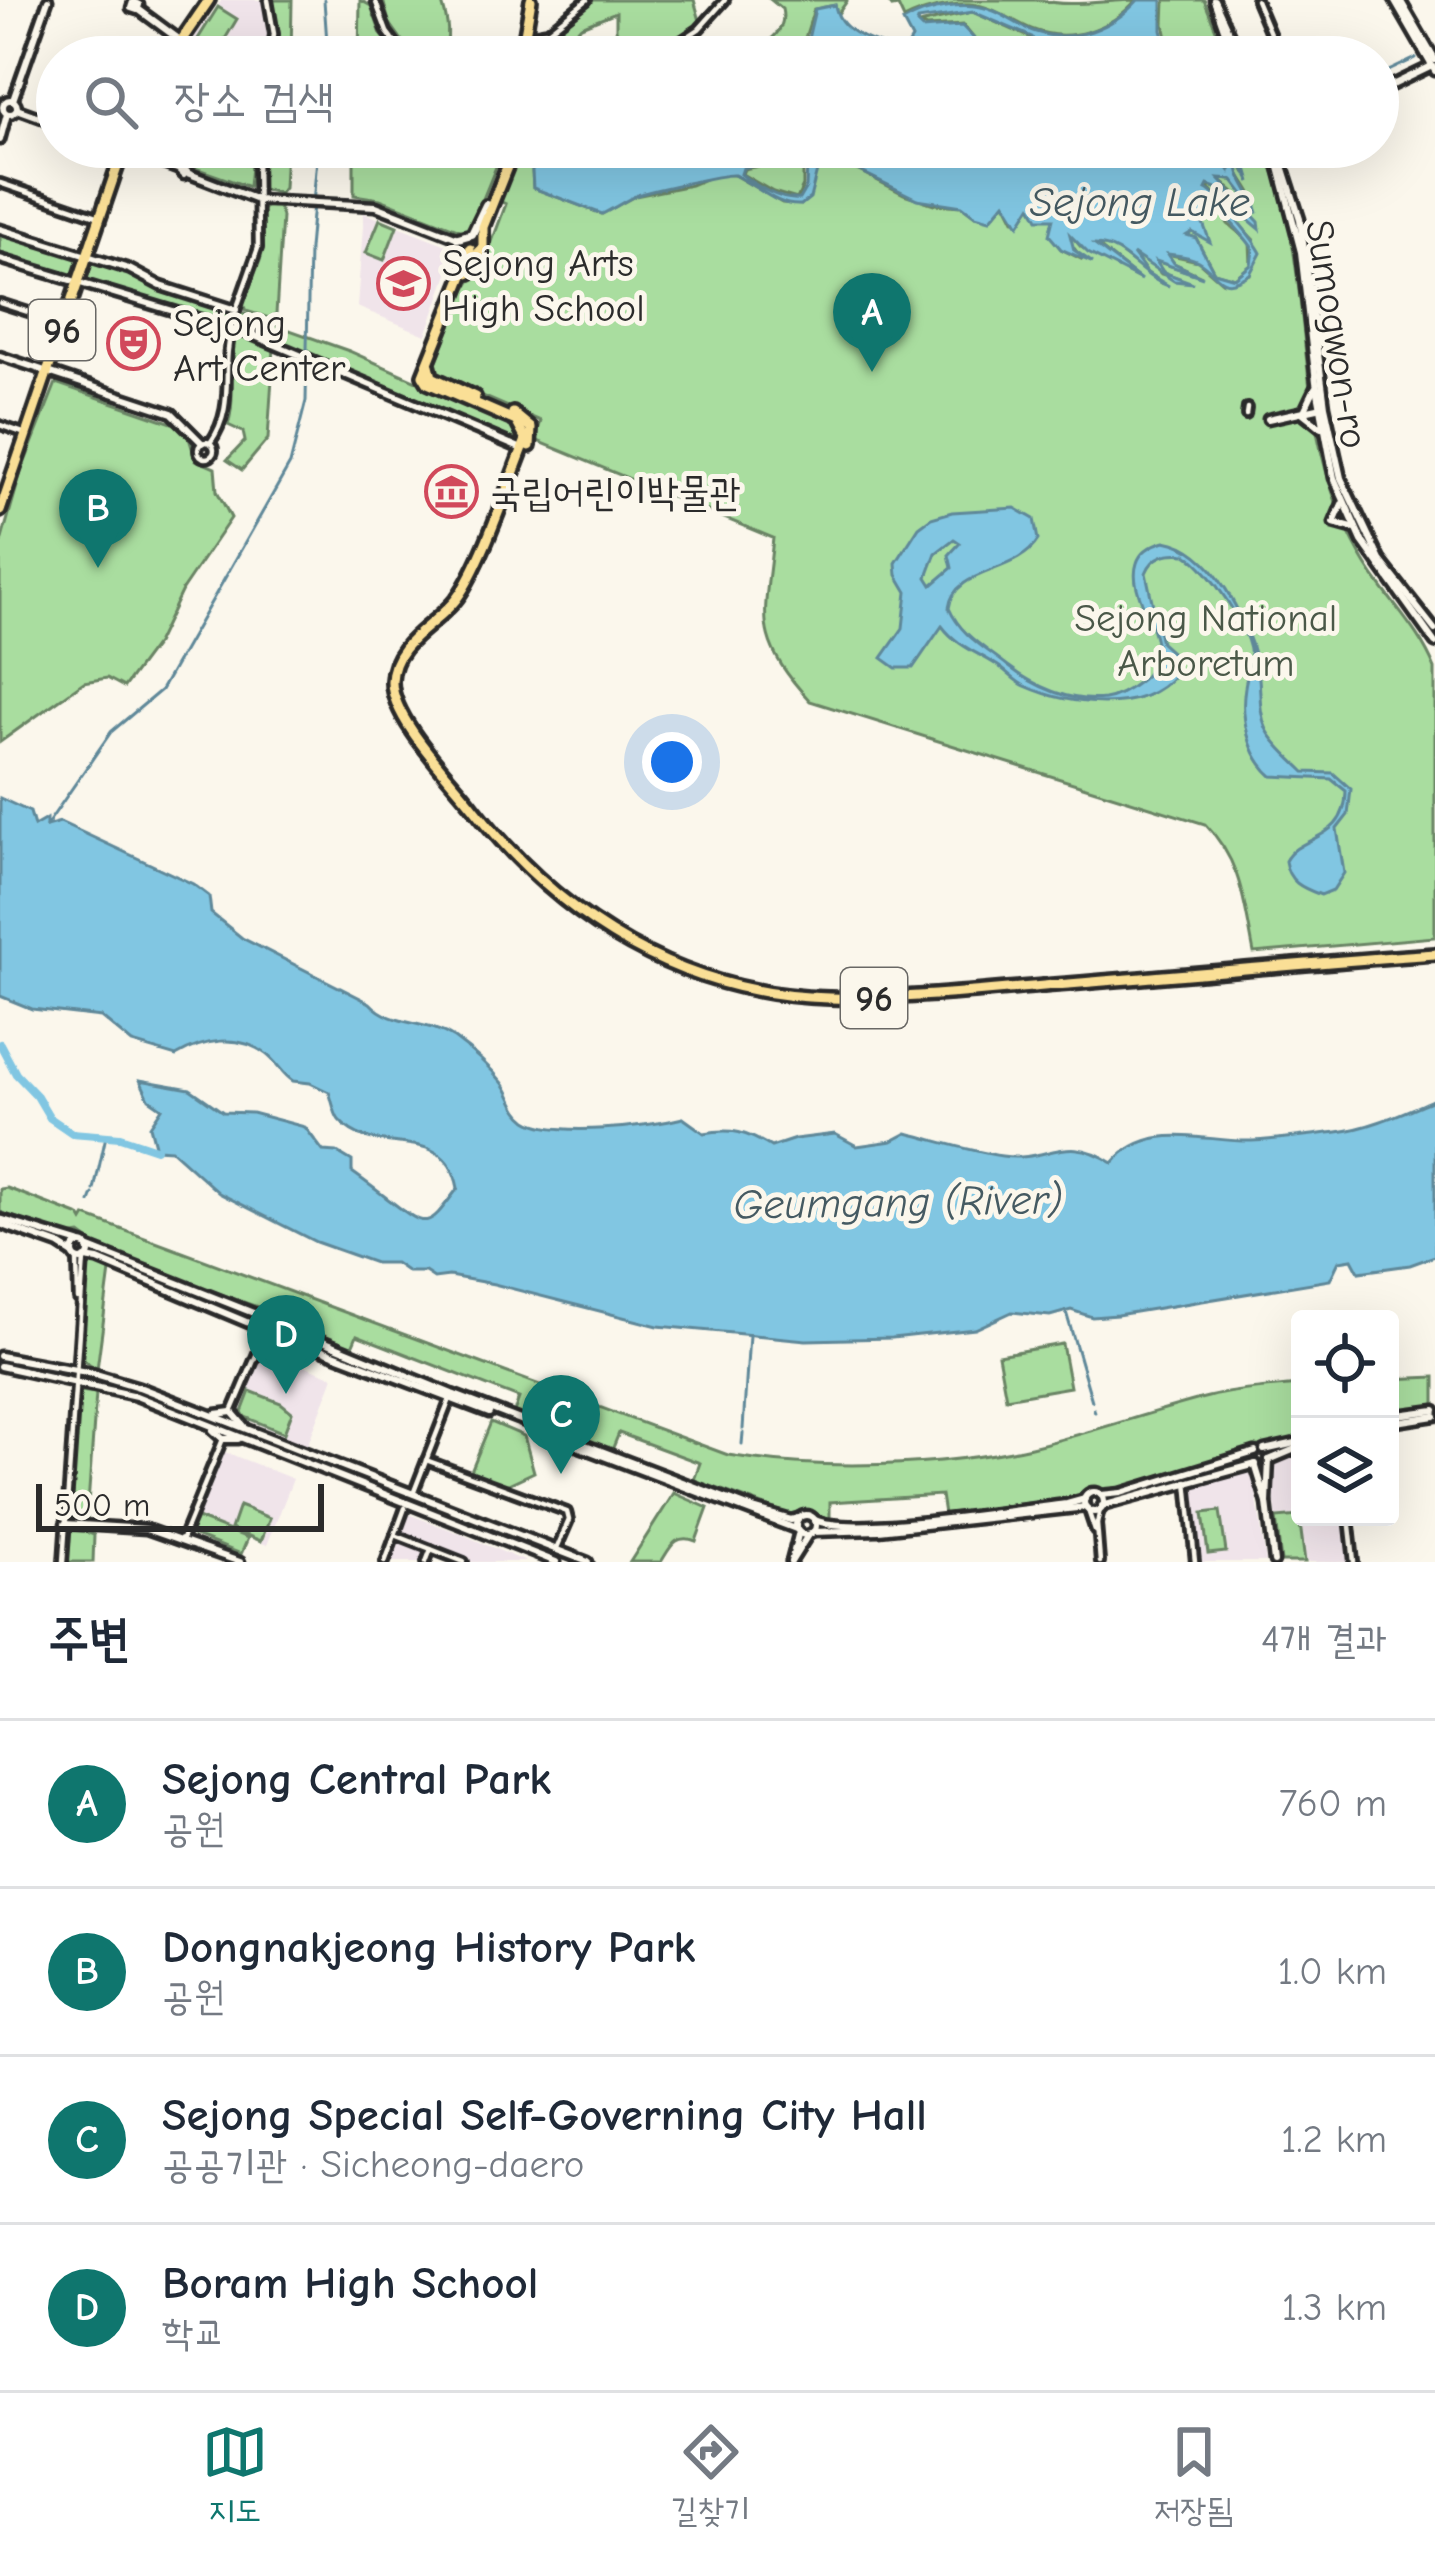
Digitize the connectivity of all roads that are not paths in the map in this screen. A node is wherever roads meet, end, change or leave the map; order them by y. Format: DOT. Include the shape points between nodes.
graph roads {
  1 [pos="48,0"];
  2 [pos="209,0"];
  3 [pos="268,0"];
  4 [pos="375,0"];
  5 [pos="528,0"];
  6 [pos="587,0"];
  7 [pos="725,0"];
  8 [pos="1256,0"];
  9 [pos="1397,0"];
  10 [pos="1215,2"];
  11 [pos="132,4"];
  12 [pos="522,35"];
  13 [pos="175,36"];
  14 [pos="183,36"];
  15 [pos="274,36"];
  16 [pos="390,36"];
  17 [pos="522,36"];
  18 [pos="688,36"];
  19 [pos="1229,36"];
  20 [pos="1271,36"];
  21 [pos="1434,65"];
  22 [pos="1399,81"];
  23 [pos="9,104"];
  24 [pos="0,140"];
  25 [pos="116,168"];
  26 [pos="173,168"];
  27 [pos="257,168"];
  28 [pos="504,168"];
  29 [pos="505,168"];
  30 [pos="1279,168"];
  31 [pos="1285,168"];
  32 [pos="0,183"];
  33 [pos="257,200"];
  34 [pos="486,205"];
  35 [pos="100,217"];
  36 [pos="0,229"];
  37 [pos="457,239"];
  38 [pos="475,246"];
  39 [pos="87,256"];
  40 [pos="0,259"];
  41 [pos="466,265"];
  42 [pos="77,284"];
  43 [pos="1,306"];
  44 [pos="236,310"];
  45 [pos="64,323"];
  46 [pos="232,328"];
  47 [pos="0,356"];
  48 [pos="47,371"];
  49 [pos="1316,382"];
  50 [pos="1323,407"];
  51 [pos="1303,413"];
  52 [pos="1268,419"];
  53 [pos="0,425"];
  54 [pos="1324,431"];
  55 [pos="26,434"];
  56 [pos="206,443"];
  57 [pos="522,449"];
  58 [pos="1341,493"];
  59 [pos="1,506"];
  60 [pos="1359,535"];
  61 [pos="1435,630"];
  62 [pos="1435,643"];
  63 [pos="397,668"];
  64 [pos="1435,951"];
  65 [pos="0,1221"];
  66 [pos="83,1245"];
  67 [pos="80,1258"];
  68 [pos="261,1316"];
  69 [pos="272,1320"];
  70 [pos="263,1329"];
  71 [pos="0,1356"];
  72 [pos="0,1366"];
  73 [pos="75,1370"];
  74 [pos="74,1380"];
  75 [pos="451,1396"];
  76 [pos="232,1412"];
  77 [pos="1435,1413"];
  78 [pos="204,1418"];
  79 [pos="1399,1419"];
  80 [pos="250,1436"];
  81 [pos="223,1439"];
  82 [pos="1291,1446"];
  83 [pos="1291,1449"];
  84 [pos="1260,1451"];
  85 [pos="427,1460"];
  86 [pos="1268,1461"];
  87 [pos="1257,1465"];
  88 [pos="1187,1481"];
  89 [pos="413,1494"];
  90 [pos="1101,1496"];
  91 [pos="394,1498"];
  92 [pos="1267,1503"];
  93 [pos="1086,1505"];
  94 [pos="405,1508"];
  95 [pos="422,1508"];
  96 [pos="1101,1508"];
  97 [pos="798,1518"];
  98 [pos="815,1520"];
  99 [pos="65,1523"];
  100 [pos="1350,1526"];
  101 [pos="796,1530"];
  102 [pos="395,1534"];
  103 [pos="811,1534"];
  104 [pos="1097,1536"];
  105 [pos="182,1539"];
  106 [pos="430,1549"];
  107 [pos="556,1550"];
  108 [pos="549,1561"];
  109 [pos="63,1562"];
  110 [pos="239,1562"];
  111 [pos="385,1562"];
  112 [pos="426,1562"];
  113 [pos="464,1562"];
  114 [pos="588,1562"];
  115 [pos="1100,1562"];
  116 [pos="1195,1562"];
  117 [pos="1274,1562"];
  118 [pos="1354,1562"];
  1 -- 23 [label="street"];
  2 -- 14 [label="main road"];
  3 -- 15 [label="street"];
  4 -- 16 [label="street"];
  5 -- 12 [label="main road"];
  5 -- 17 [label="main road"];
  6 -- 12 [label="street" via="548,32"];
  7 -- 18 [label="street"];
  8 -- 20 [label="street"];
  9 -- 21 [label="street"];
  10 -- 19 [label="street"];
  11 -- 13 [label="street"];
  21 -- 22 [label="street"];
  23 -- 24 [label="street"];
  25 -- 35 [label="main road, 96"];
  26 -- 33 [label="street"];
  27 -- 33 [label="street"];
  28 -- 34 [label="main road"];
  29 -- 38 [label="main road"];
  30 -- 49 [label="street, Sumogwon-ro" via="1301,252"];
  31 -- 50 [label="street, Sumogwon-ro" via="1307,253"];
  32 -- 35 [label="street"];
  33 -- 37 [label="street" via="376,206"];
  33 -- 44 [label="street" via="258,248"];
  34 -- 37 [label="main road" via="472,234"];
  34 -- 38 [label="main road"];
  35 -- 39 [label="main road, 96"];
  36 -- 39 [label="street"];
  37 -- 38 [label="main road"];
  37 -- 41 [label="main road"];
  38 -- 41 [label="main road"];
  38 -- 63 [label="main road" via="429,374 524,419 532,438 464,595"];
  39 -- 42 [label="main road, 96"];
  39 -- 44 [label="street"];
  40 -- 42 [label="street"];
  41 -- 57 [label="main road" via="423,375 516,421 525,434"];
  42 -- 45 [label="main road, 96"];
  42 -- 46 [label="street"];
  43 -- 45 [label="street"];
  45 -- 48 [label="main road, 96"];
  46 -- 56 [label="street" via="226,412"];
  46 -- 57 [label="street"];
  47 -- 48 [label="street"];
  48 -- 55 [label="main road, 96"];
  48 -- 56 [label="street" via="172,413"];
  49 -- 50 [label="street, Sumogwon-ro"];
  49 -- 51 [label="street"];
  50 -- 51 [label="street"];
  50 -- 54 [label="street, Sumogwon-ro"];
  50 -- 61 [label="street, Sumogwon-ro" via="1365,534"];
  51 -- 52 [label="street"];
  51 -- 54 [label="street"];
  53 -- 55 [label="street"];
  54 -- 58 [label="street, Sumogwon-ro"];
  55 -- 59 [label="main road, 96"];
  57 -- 63 [label="main road" via="461,592 408,644"];
  58 -- 60 [label="street, Sumogwon-ro"];
  58 -- 60 [label="street" via="1334,523"];
  60 -- 62 [label="street, Sumogwon-ro"];
  63 -- 64 [label="main road, 96" via="403,712 506,839 564,896 638,945 732,980 811,992 897,991"];
  65 -- 66 [label="street"];
  65 -- 67 [label="street"];
  66 -- 67 [label="street"];
  66 -- 67 [label="street"];
  66 -- 68 [label="street"];
  67 -- 70 [label="street"];
  67 -- 73 [label="street"];
  68 -- 69 [label="street"];
  68 -- 70 [label="street"];
  69 -- 70 [label="street"];
  69 -- 75 [label="street"];
  70 -- 75 [label="street"];
  70 -- 76 [label="street"];
  71 -- 73 [label="street"];
  72 -- 74 [label="street"];
  73 -- 74 [label="street"];
  73 -- 78 [label="street" via="125,1382"];
  74 -- 78 [label="street"];
  74 -- 99 [label="street"];
  75 -- 85 [label="street"];
  75 -- 97 [label="street" via="756,1510"];
  75 -- 101 [label="street"];
  76 -- 78 [label="street"];
  76 -- 80 [label="street"];
  77 -- 79 [label="street"];
  78 -- 80 [label="street"];
  78 -- 81 [label="street"];
  80 -- 81 [label="street"];
  80 -- 89 [label="street"];
  80 -- 91 [label="street"];
  81 -- 105 [label="street"];
  82 -- 84 [label="street"];
  83 -- 86 [label="street"];
  84 -- 86 [label="street"];
  84 -- 87 [label="street"];
  84 -- 90 [label="street"];
  85 -- 89 [label="street"];
  85 -- 107 [label="street" via="567,1513"];
  86 -- 87 [label="street"];
  86 -- 92 [label="street"];
  87 -- 88 [label="street"];
  87 -- 92 [label="street"];
  88 -- 96 [label="street"];
  88 -- 116 [label="street"];
  89 -- 107 [label="street"];
  90 -- 93 [label="street" via="1093,1492"];
  90 -- 96 [label="street"];
  91 -- 94 [label="street"];
  91 -- 95 [label="street"];
  92 -- 117 [label="street"];
  93 -- 96 [label="street"];
  93 -- 98 [label="street" via="879,1525"];
  93 -- 103 [label="street"];
  93 -- 104 [label="street"];
  94 -- 95 [label="street"];
  94 -- 102 [label="street"];
  95 -- 108 [label="street"];
  96 -- 104 [label="street"];
  97 -- 98 [label="street"];
  97 -- 101 [label="street"];
  98 -- 103 [label="street"];
  99 -- 105 [label="street"];
  99 -- 109 [label="street"];
  100 -- 118 [label="street"];
  101 -- 103 [label="street"];
  101 -- 103 [label="street" via="791,1562"];
  102 -- 106 [label="street"];
  102 -- 111 [label="street"];
  104 -- 115 [label="street"];
  105 -- 110 [label="street"];
  106 -- 112 [label="street"];
  106 -- 113 [label="street"];
  107 -- 114 [label="street"];
}
